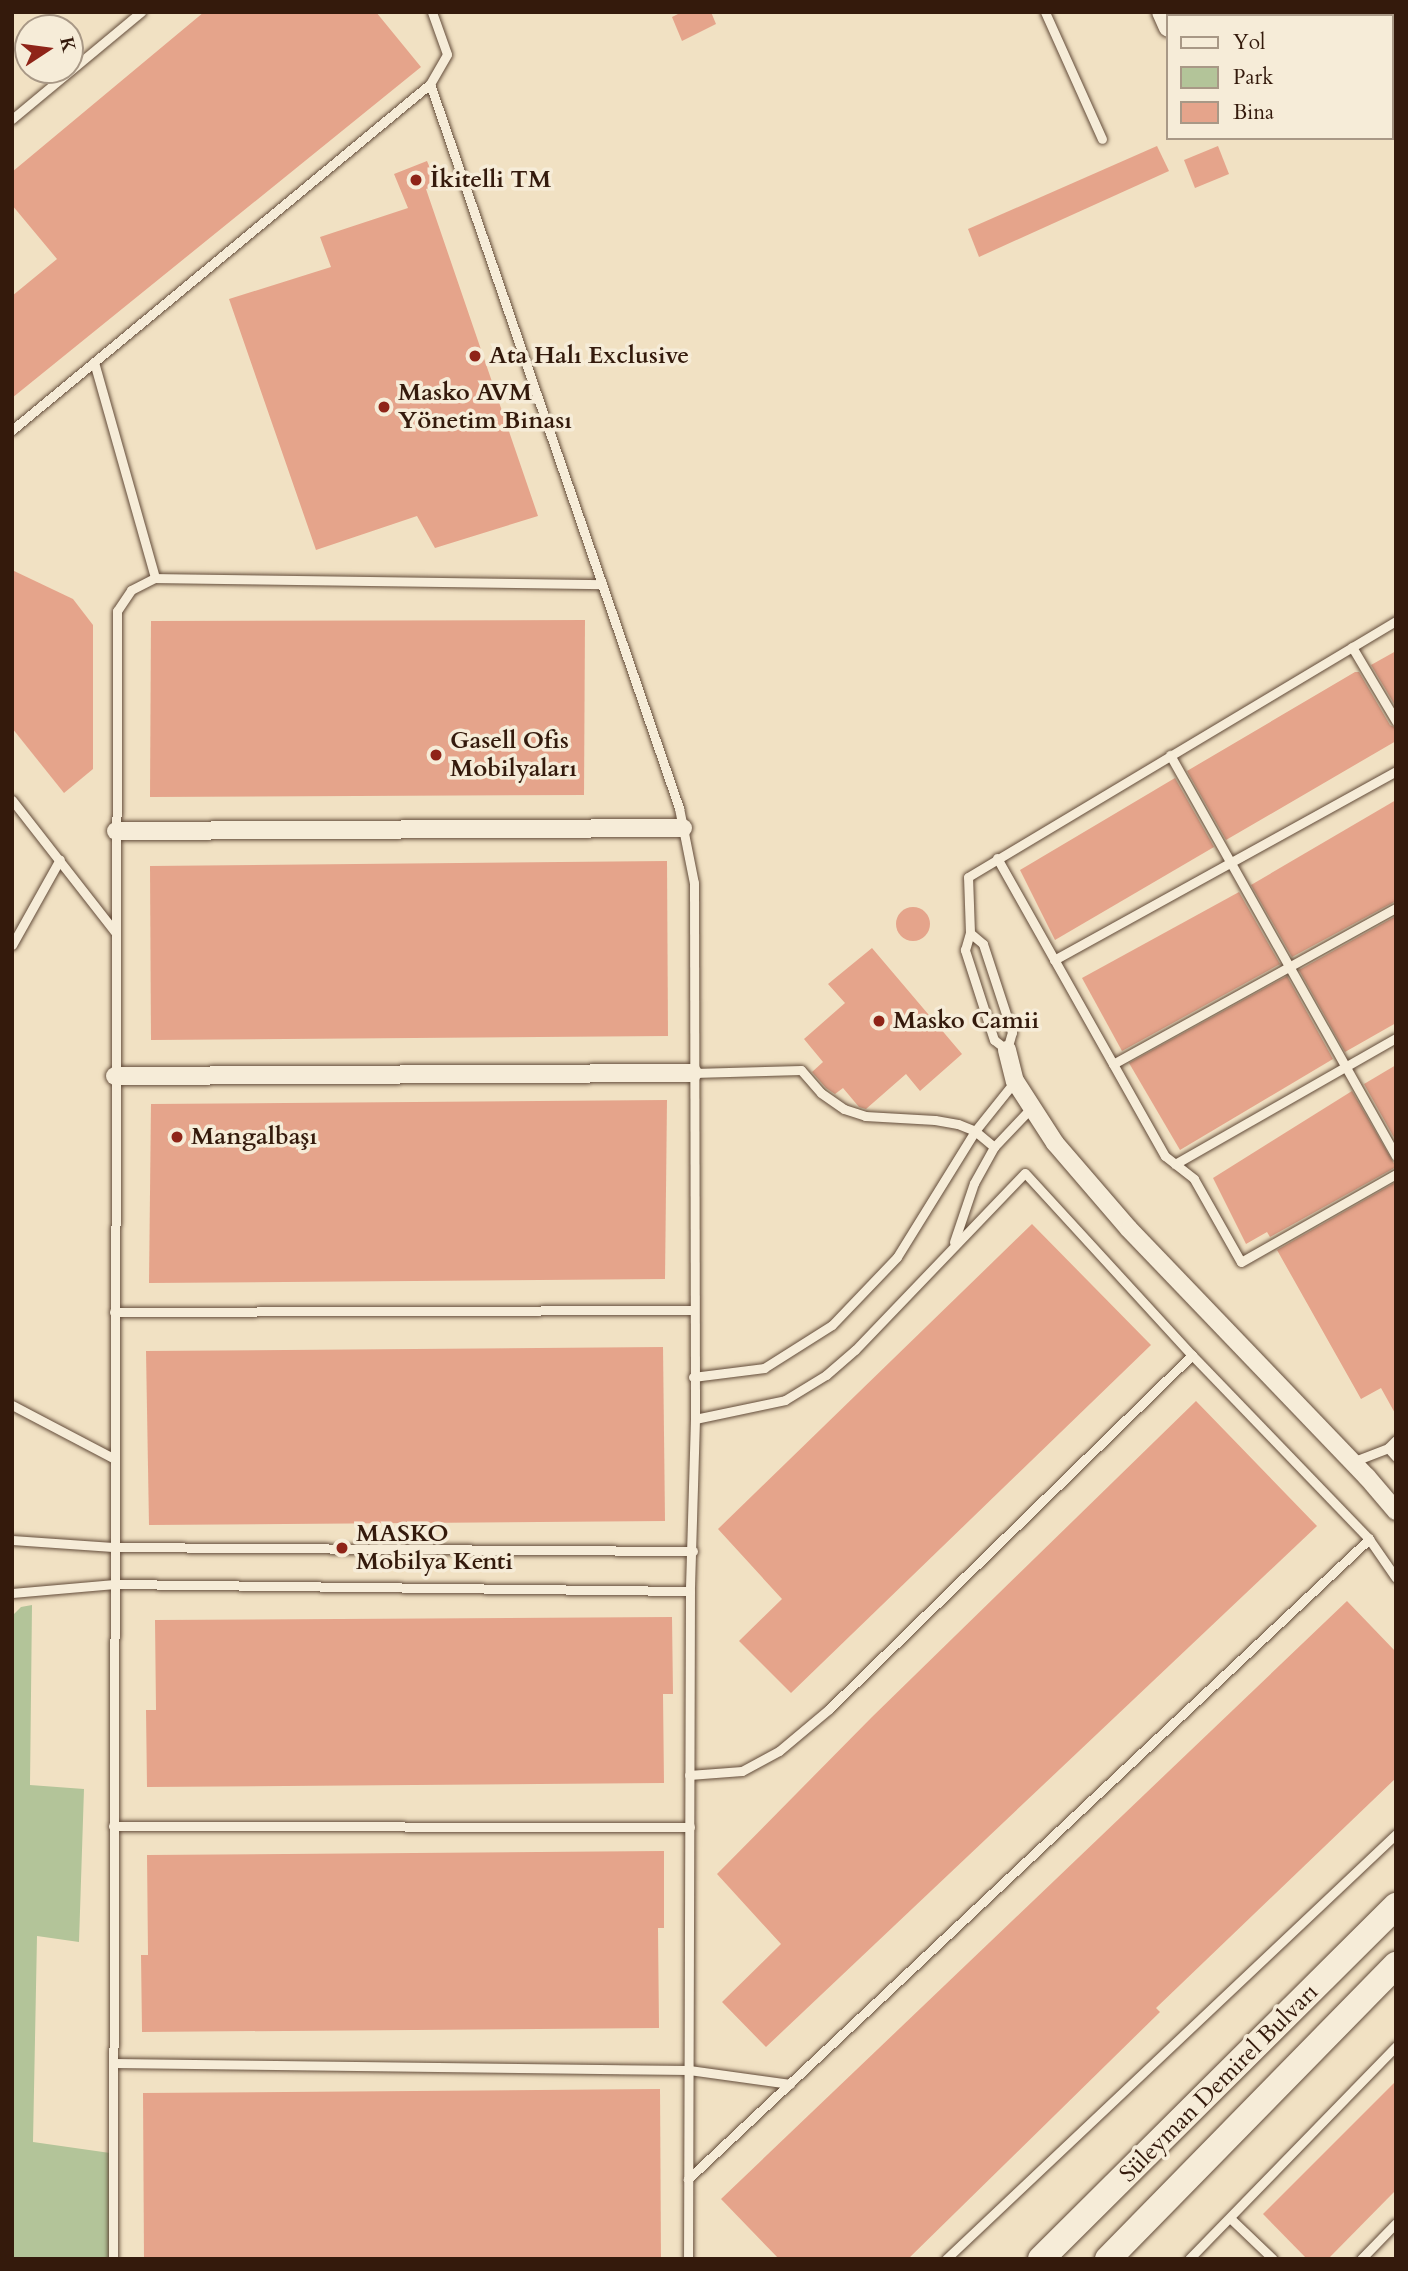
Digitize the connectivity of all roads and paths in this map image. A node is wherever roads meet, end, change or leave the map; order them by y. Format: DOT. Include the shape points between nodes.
graph roads {
  1 [pos="141,12"];
  2 [pos="432,12"];
  3 [pos="1045,12"];
  4 [pos="430,84"];
  5 [pos="12,119"];
  6 [pos="1102,139"];
  7 [pos="94,362"];
  8 [pos="12,430"];
  9 [pos="155,578"];
  10 [pos="602,584"];
  11 [pos="1396,621"];
  12 [pos="1352,647"];
  13 [pos="1396,722"];
  14 [pos="1170,755"];
  15 [pos="1396,771"];
  16 [pos="12,800"];
  17 [pos="683,828"];
  18 [pos="116,831"];
  19 [pos="997,858"];
  20 [pos="60,859"];
  21 [pos="1230,863"];
  22 [pos="1396,908"];
  23 [pos="116,933"];
  24 [pos="970,933"];
  25 [pos="12,946"];
  26 [pos="1054,960"];
  27 [pos="1289,967"];
  28 [pos="1396,1038"];
  29 [pos="1007,1050"];
  30 [pos="1113,1064"];
  31 [pos="1346,1067"];
  32 [pos="693,1073"];
  33 [pos="115,1076"];
  34 [pos="1015,1081"];
  35 [pos="1032,1107"];
  36 [pos="975,1131"];
  37 [pos="994,1147"];
  38 [pos="1396,1156"];
  39 [pos="1175,1164"];
  40 [pos="1396,1174"];
  41 [pos="952,1247"];
  42 [pos="693,1310"];
  43 [pos="114,1312"];
  44 [pos="1192,1355"];
  45 [pos="693,1377"];
  46 [pos="12,1405"];
  47 [pos="695,1419"];
  48 [pos="1396,1440"];
  49 [pos="1388,1448"];
  50 [pos="1396,1457"];
  51 [pos="113,1458"];
  52 [pos="1352,1462"];
  53 [pos="1396,1511"];
  54 [pos="1369,1539"];
  55 [pos="12,1540"];
  56 [pos="113,1547"];
  57 [pos="693,1551"];
  58 [pos="1396,1578"];
  59 [pos="115,1584"];
  60 [pos="690,1591"];
  61 [pos="12,1593"];
  62 [pos="690,1775"];
  63 [pos="113,1826"];
  64 [pos="690,1827"];
  65 [pos="1396,1835"];
  66 [pos="1396,1906"];
  67 [pos="1396,1965"];
  68 [pos="1396,2046"];
  69 [pos="113,2063"];
  70 [pos="689,2070"];
  71 [pos="790,2084"];
  72 [pos="688,2179"];
  73 [pos="1230,2218"];
  74 [pos="1396,2223"];
  75 [pos="113,2259"];
  76 [pos="688,2259"];
  77 [pos="946,2259"];
  78 [pos="1041,2259"];
  79 [pos="1108,2259"];
  80 [pos="1189,2259"];
  81 [pos="1273,2259"];
  82 [pos="1361,2259"];
  1 -- 5 [label="lane"];
  2 -- 4 [label="lane" via="447,54"];
  3 -- 6 [label="lane"];
  4 -- 7 [label="lane"];
  4 -- 10 [label="lane"];
  7 -- 8 [label="lane"];
  7 -- 9 [label="lane"];
  9 -- 10 [label="lane"];
  9 -- 18 [label="lane" via="131,590 117,611"];
  10 -- 17 [label="lane"];
  11 -- 12 [label="lane"];
  12 -- 13 [label="lane"];
  12 -- 14 [label="lane"];
  14 -- 19 [label="lane"];
  14 -- 21 [label="lane"];
  15 -- 21 [label="lane"];
  16 -- 20 [label="lane"];
  17 -- 18 [label="street"];
  17 -- 32 [label="lane" via="694,883"];
  18 -- 23 [label="lane"];
  19 -- 24 [label="lane" via="968,877"];
  19 -- 26 [label="lane"];
  20 -- 23 [label="lane"];
  20 -- 25 [label="lane"];
  21 -- 26 [label="lane"];
  21 -- 27 [label="lane"];
  22 -- 27 [label="lane"];
  23 -- 33 [label="lane"];
  24 -- 29 [label="lane" via="965,950 994,1040"];
  24 -- 29 [label="lane" via="983,944 1013,1032"];
  26 -- 30 [label="lane"];
  27 -- 30 [label="lane"];
  27 -- 31 [label="lane"];
  28 -- 31 [label="lane"];
  29 -- 34 [label="street"];
  30 -- 39 [label="lane" via="1165,1156"];
  31 -- 38 [label="lane"];
  31 -- 39 [label="lane"];
  32 -- 33 [label="street"];
  32 -- 36 [label="lane" via="801,1070 821,1093 852,1113 935,1120"];
  32 -- 42 [label="lane"];
  33 -- 43 [label="lane"];
  34 -- 35 [label="street"];
  34 -- 36 [label="lane"];
  35 -- 37 [label="lane"];
  35 -- 52 [label="street" via="1055,1143 1129,1229"];
  36 -- 37 [label="lane"];
  36 -- 45 [label="lane" via="897,1256 832,1325 764,1368"];
  37 -- 41 [label="lane" via="974,1183"];
  39 -- 40 [label="lane" via="1194,1179 1241,1262"];
  41 -- 44 [label="lane" via="1025,1173"];
  41 -- 47 [label="lane" via="826,1375 785,1400"];
  42 -- 43 [label="lane"];
  42 -- 45 [label="lane"];
  43 -- 51 [label="lane"];
  44 -- 54 [label="lane"];
  44 -- 62 [label="lane" via="779,1751 742,1771"];
  45 -- 47 [label="lane"];
  46 -- 51 [label="lane"];
  47 -- 57 [label="lane"];
  48 -- 49 [label="lane"];
  49 -- 50 [label="lane"];
  49 -- 52 [label="lane"];
  51 -- 56 [label="lane"];
  52 -- 53 [label="street"];
  54 -- 58 [label="lane"];
  54 -- 71 [label="lane"];
  55 -- 56 [label="lane"];
  56 -- 57 [label="lane"];
  56 -- 59 [label="lane"];
  57 -- 60 [label="lane"];
  59 -- 60 [label="lane"];
  59 -- 61 [label="lane"];
  59 -- 63 [label="lane"];
  60 -- 62 [label="lane"];
  62 -- 64 [label="lane"];
  63 -- 64 [label="lane"];
  63 -- 69 [label="lane"];
  64 -- 70 [label="lane"];
  65 -- 77 [label="lane"];
  66 -- 78 [label="main road, Süleyman Demirel Bulvarı"];
  67 -- 79 [label="main road, Süleyman Demirel Bulvarı"];
  68 -- 73 [label="lane"];
  69 -- 70 [label="lane"];
  69 -- 75 [label="lane"];
  70 -- 71 [label="lane"];
  70 -- 72 [label="lane"];
  71 -- 72 [label="lane"];
  72 -- 76 [label="lane"];
  73 -- 80 [label="lane"];
  73 -- 81 [label="lane"];
  74 -- 82 [label="lane"];
}
